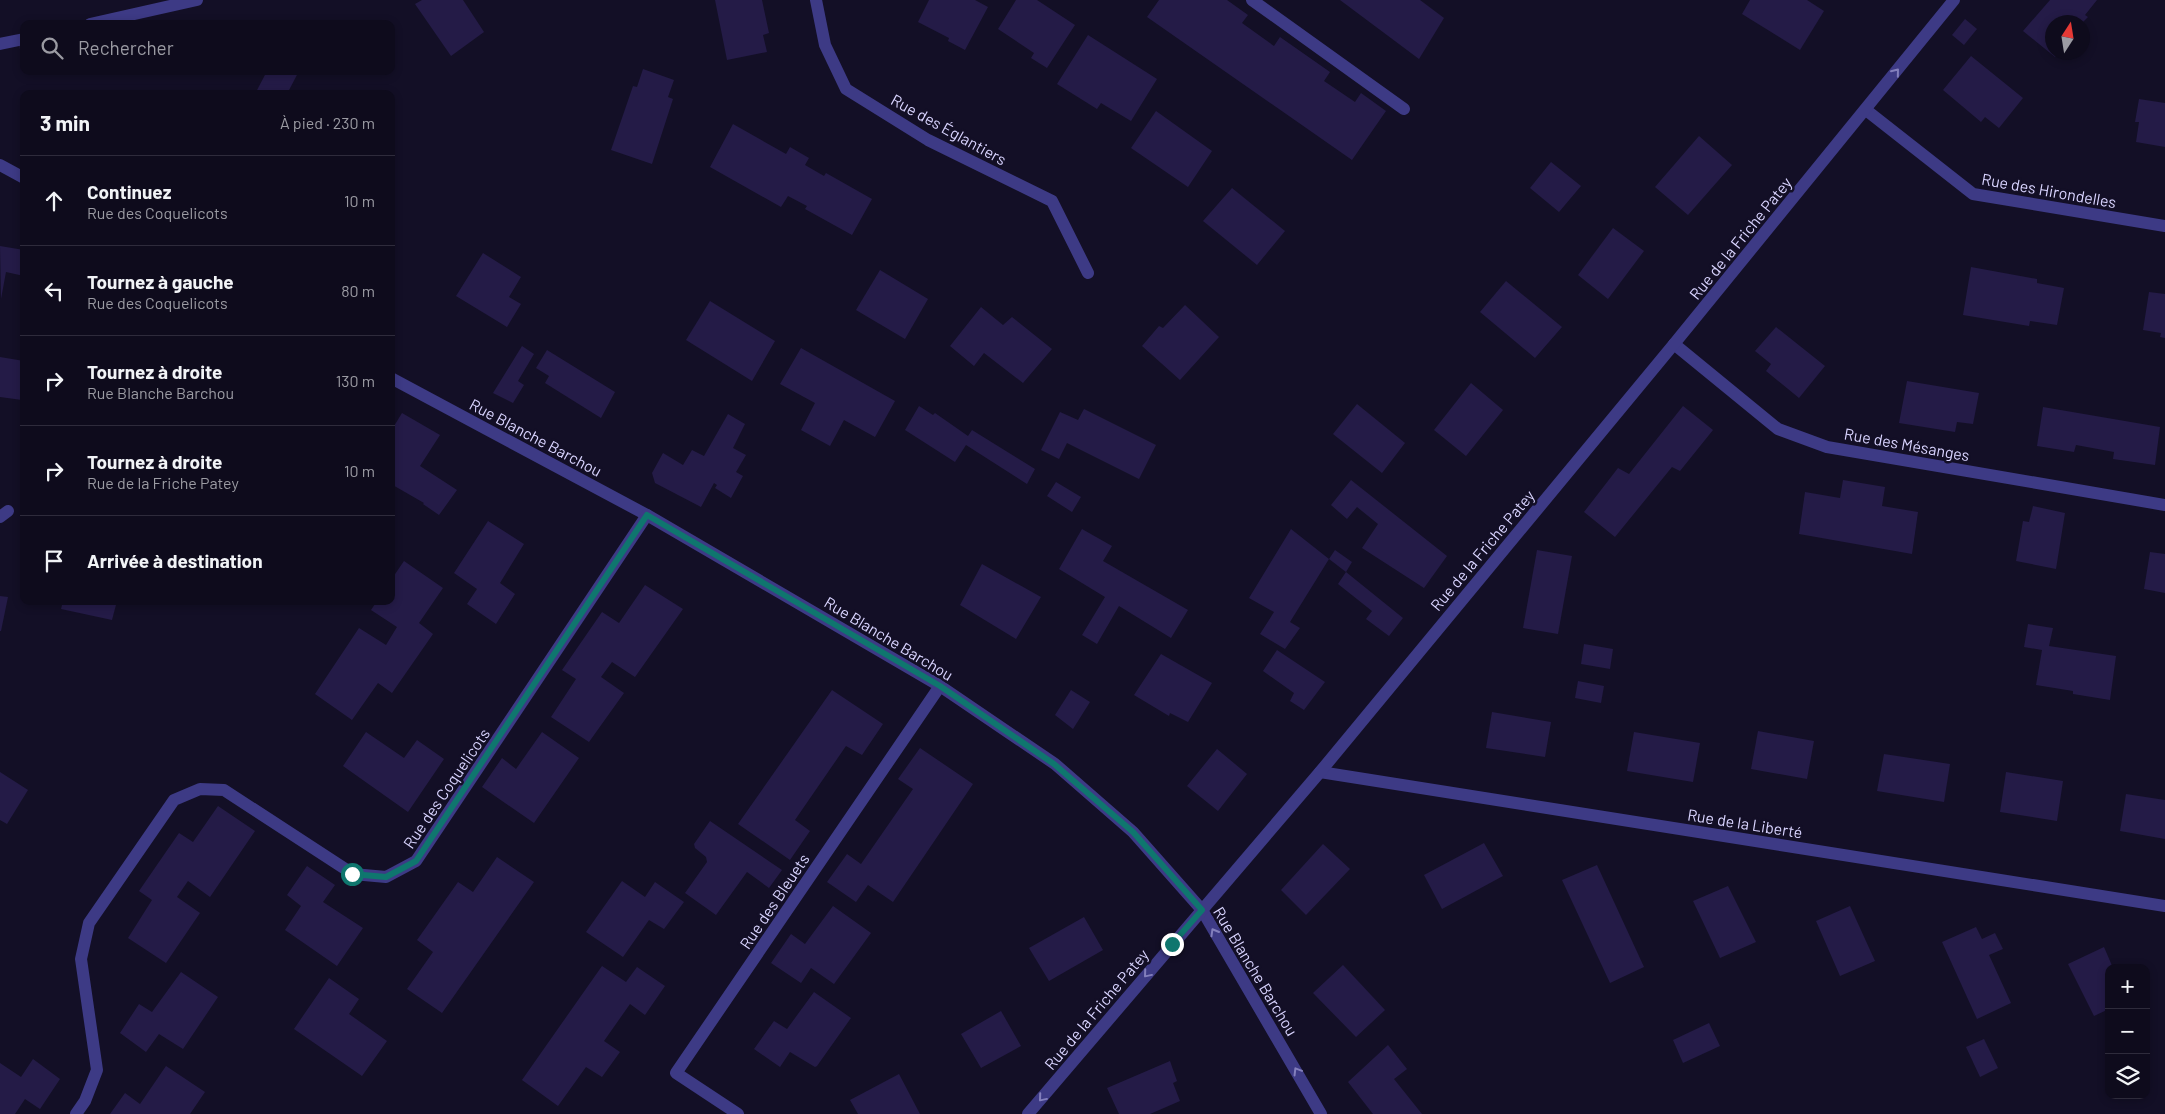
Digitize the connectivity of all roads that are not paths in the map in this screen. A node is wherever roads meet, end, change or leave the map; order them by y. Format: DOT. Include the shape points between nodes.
graph roads {
  1 [pos="197,0"];
  2 [pos="816,0"];
  3 [pos="1252,0"];
  4 [pos="1954,0"];
  5 [pos="108,20"];
  6 [pos="20,40"];
  7 [pos="0,44"];
  8 [pos="1404,109"];
  9 [pos="1866,110"];
  10 [pos="0,165"];
  11 [pos="20,176"];
  12 [pos="2165,226"];
  13 [pos="1088,273"];
  14 [pos="1674,344"];
  15 [pos="395,380"];
  16 [pos="2165,505"];
  17 [pos="647,515"];
  18 [pos="940,686"];
  19 [pos="1320,772"];
  20 [pos="2165,906"];
  21 [pos="1202,910"];
  22 [pos="76,1114"];
  23 [pos="738,1114"];
  24 [pos="1028,1114"];
  25 [pos="1321,1114"];
  1 -- 5 [label="street"];
  2 -- 13 [label="street, Rue des Églantiers" via="825,45 846,88 928,140 1052,202"];
  3 -- 8 [label="street"];
  9 -- 4 [label="street, Rue de la Friche Patey, one-way"];
  6 -- 7 [label="street"];
  9 -- 12 [label="street, Rue des Hirondelles" via="1973,194"];
  9 -- 14 [label="street, Rue de la Friche Patey"];
  10 -- 11 [label="street"];
  14 -- 16 [label="street, Rue des Mésanges" via="1778,429 1827,447"];
  14 -- 19 [label="street, Rue de la Friche Patey"];
  15 -- 17 [label="street, Rue Blanche Barchou"];
  17 -- 18 [label="street, Rue Blanche Barchou"];
  17 -- 22 [label="street, Rue des Coquelicots" via="416,861 386,877 352,874 224,790 200,789 174,800 89,923 80,959 97,1070 85,1101"];
  18 -- 21 [label="street, Rue Blanche Barchou" via="1054,764 1133,832"];
  18 -- 23 [label="street, Rue des Bleuets" via="676,1073"];
  19 -- 20 [label="street, Rue de la Liberté"];
  19 -- 21 [label="street, Rue de la Friche Patey"];
  21 -- 24 [label="street, Rue de la Friche Patey, one-way"];
  25 -- 21 [label="street, Rue Blanche Barchou, one-way"];
}
